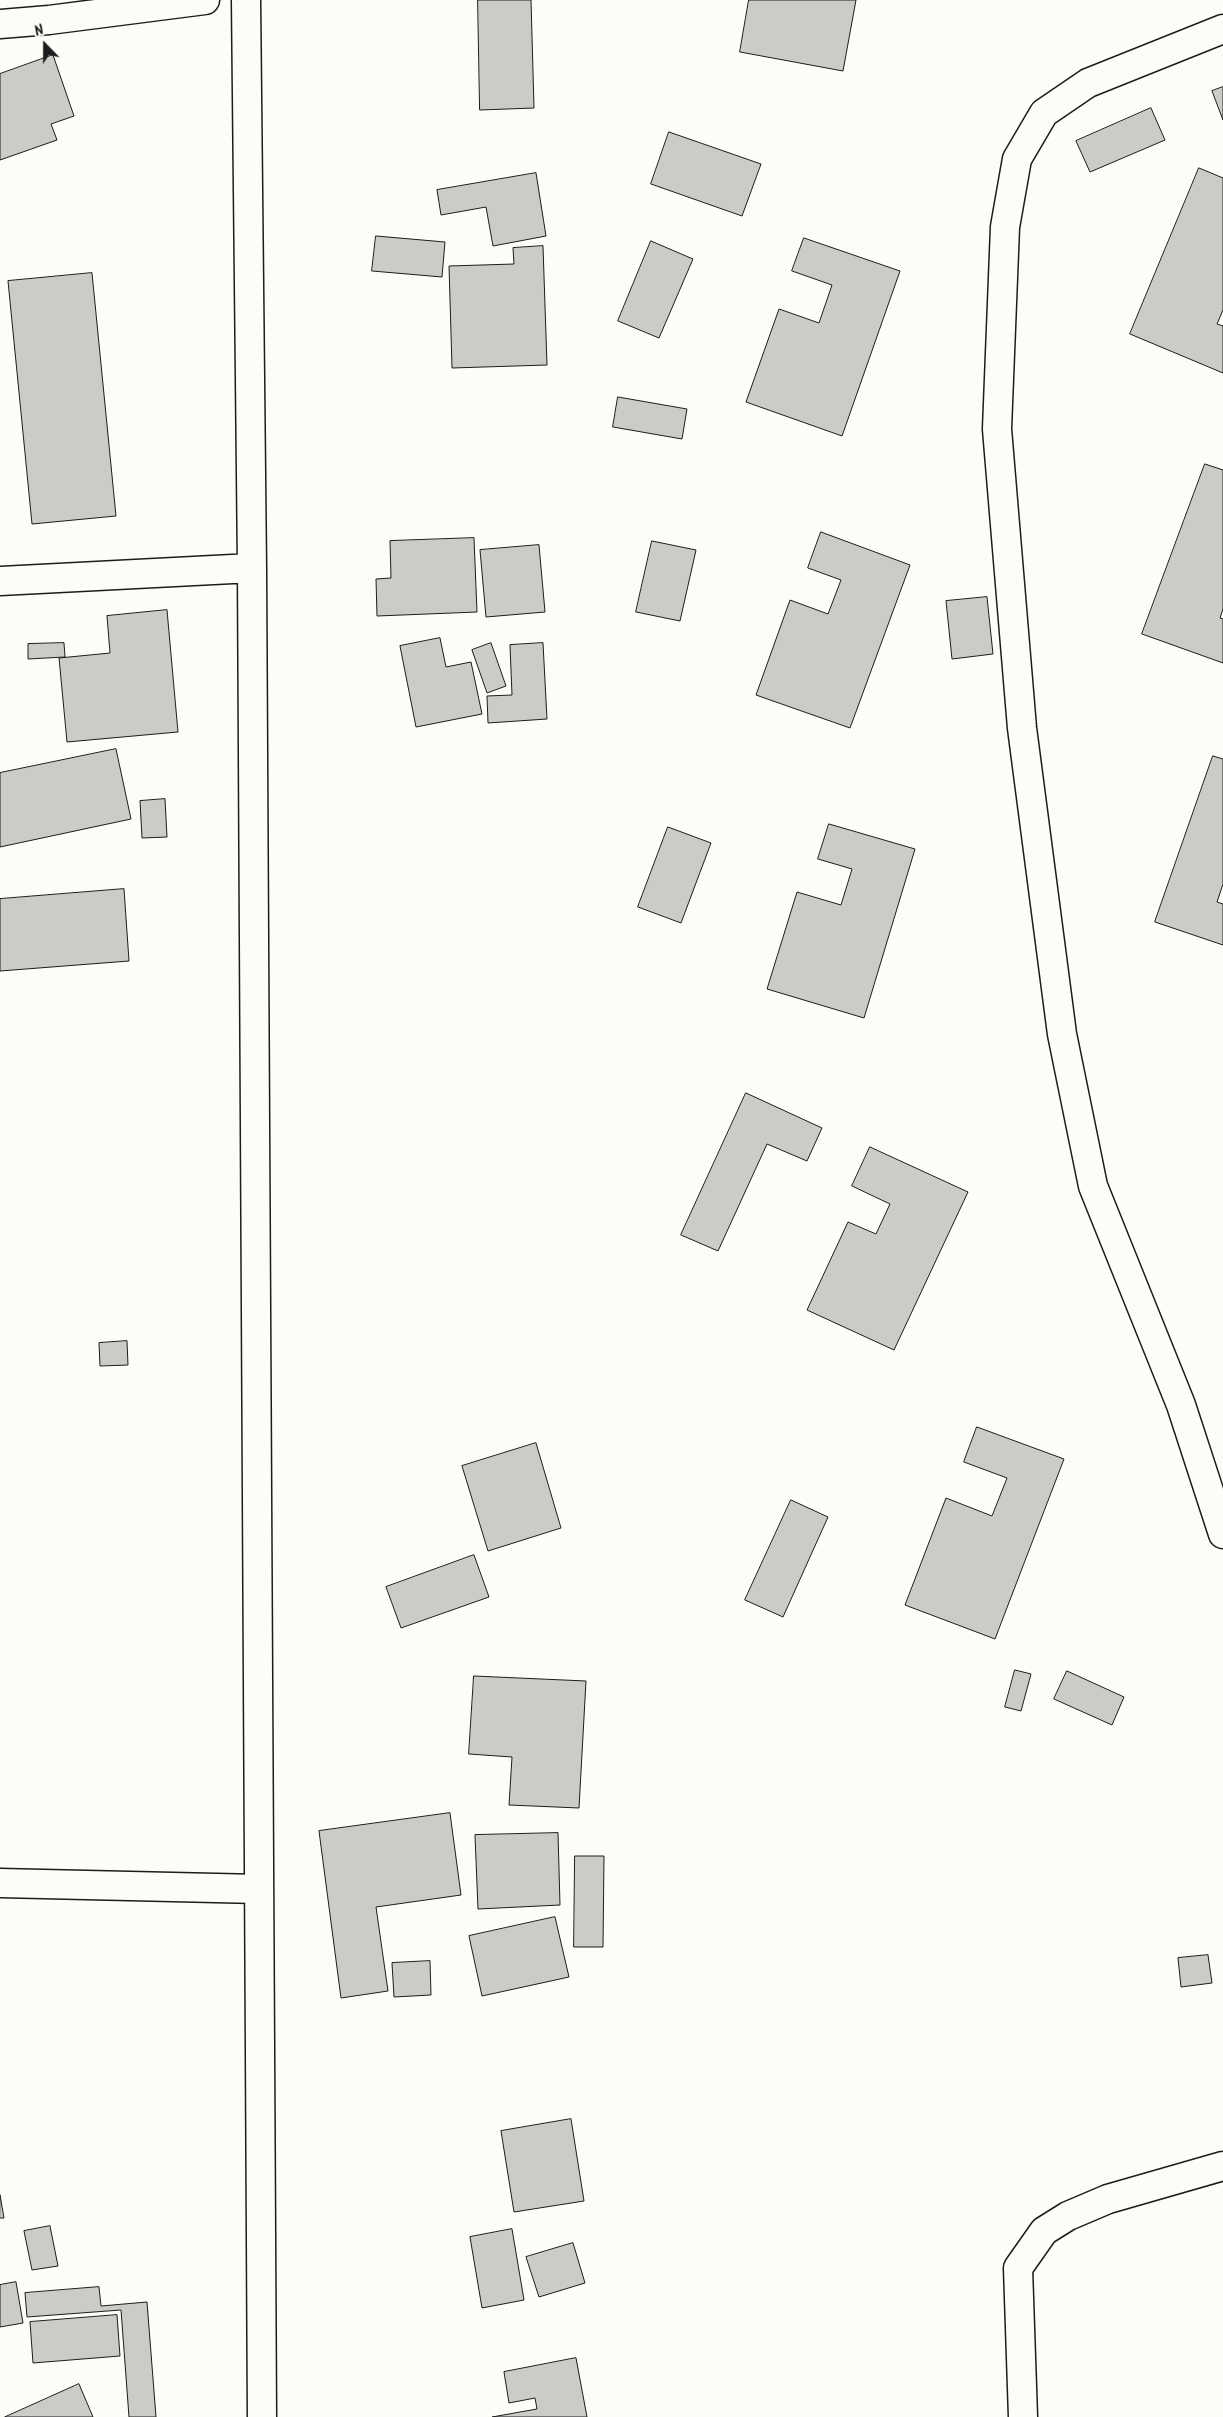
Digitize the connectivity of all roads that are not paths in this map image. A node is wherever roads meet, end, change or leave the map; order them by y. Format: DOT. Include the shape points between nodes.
graph roads {
  1 [pos="204,0"];
  2 [pos="246,0"];
  3 [pos="0,24"];
  4 [pos="1223,29"];
  5 [pos="252,568"];
  6 [pos="0,581"];
  7 [pos="1223,1534"];
  8 [pos="0,1883"];
  9 [pos="259,1889"];
  10 [pos="1223,2166"];
  11 [pos="262,2417"];
  12 [pos="1024,2417"];
  1 -- 3 [label="street"];
  2 -- 5 [label="street"];
  4 -- 7 [label="street" via="1088,83 1044,113 1017,159 1005,227 997,429 1022,728 1062,1034 1092,1186 1181,1405"];
  5 -- 6 [label="street"];
  5 -- 9 [label="street"];
  8 -- 9 [label="street"];
  9 -- 11 [label="street"];
  10 -- 12 [label="street" via="1108,2199 1068,2216 1044,2231 1018,2268"];
}
